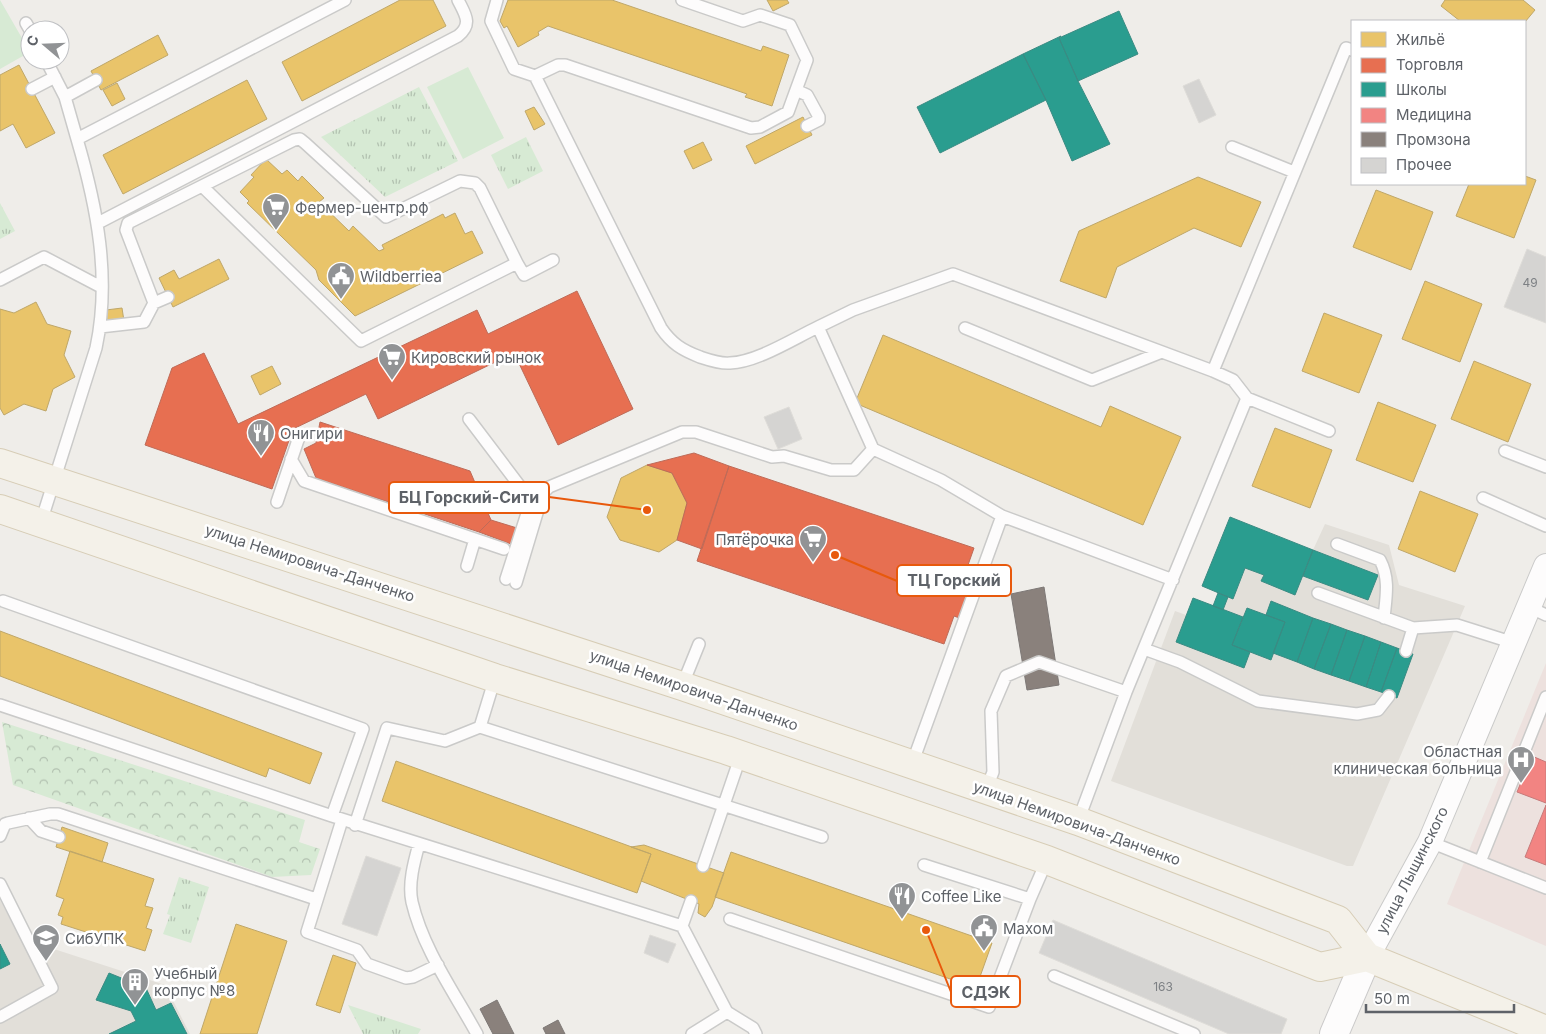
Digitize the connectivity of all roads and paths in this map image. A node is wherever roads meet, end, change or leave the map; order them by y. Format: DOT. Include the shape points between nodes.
graph roads {
  1 [pos="345,0"];
  2 [pos="458,0"];
  3 [pos="497,0"];
  4 [pos="682,0"];
  5 [pos="1351,50"];
  6 [pos="51,70"];
  7 [pos="535,76"];
  8 [pos="55,77"];
  9 [pos="96,80"];
  10 [pos="32,89"];
  11 [pos="796,90"];
  12 [pos="65,97"];
  13 [pos="807,126"];
  14 [pos="77,139"];
  15 [pos="1232,147"];
  16 [pos="1294,172"];
  17 [pos="202,186"];
  18 [pos="98,223"];
  19 [pos="552,260"];
  20 [pos="517,262"];
  21 [pos="0,280"];
  22 [pos="101,287"];
  23 [pos="168,297"];
  24 [pos="154,304"];
  25 [pos="100,327"];
  26 [pos="818,327"];
  27 [pos="965,328"];
  28 [pos="1162,352"];
  29 [pos="1213,371"];
  30 [pos="1247,398"];
  31 [pos="469,419"];
  32 [pos="1329,431"];
  33 [pos="298,440"];
  34 [pos="873,449"];
  35 [pos="1505,451"];
  36 [pos="292,459"];
  37 [pos="0,463"];
  38 [pos="1546,467"];
  39 [pos="55,479"];
  40 [pos="1483,498"];
  41 [pos="277,502"];
  42 [pos="535,502"];
  43 [pos="0,509"];
  44 [pos="1002,516"];
  45 [pos="41,522"];
  46 [pos="1546,526"];
  47 [pos="475,539"];
  48 [pos="1337,544"];
  49 [pos="504,549"];
  50 [pos="467,566"];
  51 [pos="1546,566"];
  52 [pos="1173,580"];
  53 [pos="511,581"];
  54 [pos="1318,593"];
  55 [pos="3,601"];
  56 [pos="1537,611"];
  57 [pos="1384,618"];
  58 [pos="1412,628"];
  59 [pos="1514,642"];
  60 [pos="699,644"];
  61 [pos="1144,649"];
  62 [pos="1406,651"];
  63 [pos="495,678"];
  64 [pos="682,686"];
  65 [pos="1126,692"];
  66 [pos="1389,696"];
  67 [pos="1546,697"];
  68 [pos="0,705"];
  69 [pos="480,727"];
  70 [pos="741,755"];
  71 [pos="912,764"];
  72 [pos="986,790"];
  73 [pos="725,805"];
  74 [pos="29,818"];
  75 [pos="337,818"];
  76 [pos="1078,821"];
  77 [pos="355,825"];
  78 [pos="0,836"];
  79 [pos="822,836"];
  80 [pos="59,837"];
  81 [pos="1430,842"];
  82 [pos="418,844"];
  83 [pos="1048,860"];
  84 [pos="1480,862"];
  85 [pos="924,864"];
  86 [pos="704,866"];
  87 [pos="0,884"];
  88 [pos="1546,888"];
  89 [pos="316,899"];
  90 [pos="1030,899"];
  91 [pos="691,901"];
  92 [pos="730,919"];
  93 [pos="682,926"];
  94 [pos="348,948"];
  95 [pos="1367,957"];
  96 [pos="344,959"];
  97 [pos="438,964"];
  98 [pos="1054,976"];
  99 [pos="727,1012"];
  100 [pos="0,1017"];
  101 [pos="1546,1030"];
  102 [pos="477,1034"];
  103 [pos="692,1034"];
  104 [pos="756,1034"];
  105 [pos="1194,1034"];
  106 [pos="1334,1034"];
  1 -- 14 [label="lane"];
  2 -- 18 [label="lane" via="468,23 466,30 458,36"];
  3 -- 7 [label="lane" via="491,20 512,65 518,71"];
  4 -- 11 [label="lane" via="743,21 760,15 790,25 806,60"];
  5 -- 16 [label="lane" via="1346,48"];
  6 -- 8 [label="lane"];
  7 -- 11 [label="lane" via="565,65 755,128 788,112"];
  7 -- 26 [label="lane" via="671,342 680,349 729,364 749,360"];
  8 -- 10 [label="lane"];
  8 -- 12 [label="lane"];
  9 -- 12 [label="lane"];
  11 -- 13 [label="lane" via="808,95 819,117"];
  12 -- 14 [label="lane"];
  14 -- 18 [label="lane"];
  15 -- 16 [label="lane"];
  16 -- 29 [label="lane"];
  17 -- 20 [label="lane" via="361,340"];
  17 -- 20 [label="lane" via="294,140 300,140 386,217 460,181 478,185"];
  17 -- 24 [label="lane" via="126,226"];
  18 -- 22 [label="lane"];
  19 -- 20 [label="lane" via="524,276"];
  21 -- 22 [label="lane" via="44,257"];
  22 -- 25 [label="lane"];
  23 -- 24 [label="lane"];
  24 -- 25 [label="lane" via="144,322"];
  25 -- 39 [label="lane"];
  26 -- 28 [label="lane" via="852,310 953,274"];
  26 -- 34 [label="lane"];
  27 -- 28 [label="lane" via="1092,380"];
  28 -- 29 [label="lane"];
  29 -- 30 [label="lane" via="1233,380"];
  30 -- 32 [label="lane"];
  30 -- 52 [label="lane"];
  31 -- 42 [label="lane"];
  33 -- 36 [label="lane"];
  34 -- 42 [label="lane" via="854,470 831,470 784,456 772,457 696,432 682,432 549,487"];
  34 -- 44 [label="lane" via="941,480"];
  35 -- 38 [label="lane"];
  36 -- 41 [label="lane"];
  36 -- 47 [label="lane" via="304,481"];
  37 -- 39 [label="main road, улица Немировича-Данченко"];
  39 -- 45 [label="lane"];
  39 -- 64 [label="main road, улица Немировича-Данченко"];
  40 -- 46 [label="lane"];
  42 -- 53 [label="lane"];
  43 -- 45 [label="main road"];
  44 -- 52 [label="lane"];
  44 -- 71 [label="lane"];
  45 -- 63 [label="main road"];
  47 -- 49 [label="lane"];
  47 -- 50 [label="lane"];
  48 -- 57 [label="lane" via="1380,560 1387,584"];
  51 -- 56 [label="street, улица Лыщинского"];
  52 -- 61 [label="lane"];
  54 -- 57 [label="lane"];
  55 -- 75 [label="lane" via="363,729"];
  56 -- 59 [label="street, улица Лыщинского"];
  57 -- 58 [label="lane"];
  58 -- 59 [label="lane" via="1457,625"];
  58 -- 62 [label="lane"];
  59 -- 81 [label="street, улица Лыщинского"];
  60 -- 64 [label="lane"];
  61 -- 65 [label="lane"];
  61 -- 66 [label="lane" via="1180,662 1258,701 1357,714 1378,710"];
  63 -- 69 [label="lane"];
  63 -- 70 [label="main road"];
  64 -- 71 [label="main road, улица Немировича-Данченко"];
  65 -- 72 [label="lane" via="1039,662 1006,676 991,712 993,772"];
  65 -- 76 [label="lane"];
  67 -- 84 [label="lane"];
  68 -- 75 [label="lane"];
  69 -- 73 [label="lane"];
  69 -- 77 [label="lane" via="444,741 387,728"];
  70 -- 73 [label="lane"];
  70 -- 83 [label="main road"];
  71 -- 72 [label="main road, улица Немировича-Данченко"];
  72 -- 76 [label="main road, улица Немировича-Данченко"];
  73 -- 79 [label="lane"];
  73 -- 86 [label="lane"];
  74 -- 78 [label="lane" via="5,824"];
  74 -- 80 [label="lane" via="41,831"];
  74 -- 89 [label="lane" via="58,814"];
  75 -- 77 [label="lane"];
  75 -- 89 [label="lane"];
  76 -- 95 [label="main road, улица Немировича-Данченко" via="1338,920"];
  77 -- 82 [label="lane"];
  81 -- 84 [label="lane"];
  81 -- 95 [label="street, улица Лыщинского"];
  82 -- 93 [label="lane"];
  82 -- 97 [label="lane" via="412,900"];
  83 -- 90 [label="lane"];
  83 -- 95 [label="main road" via="1320,967"];
  84 -- 88 [label="lane"];
  85 -- 90 [label="lane"];
  87 -- 100 [label="lane" via="52,988"];
  89 -- 94 [label="lane" via="306,932"];
  90 -- 92 [label="lane" via="989,1007"];
  91 -- 93 [label="lane"];
  93 -- 99 [label="lane"];
  94 -- 96 [label="lane"];
  94 -- 97 [label="lane" via="360,952 368,964 406,978"];
  95 -- 101 [label="main road, улица Немировича-Данченко"];
  95 -- 106 [label="street, улица Лыщинского"];
  97 -- 102 [label="lane"];
  98 -- 105 [label="lane"];
  99 -- 103 [label="lane"];
  99 -- 104 [label="lane" via="753,1028"];
}
